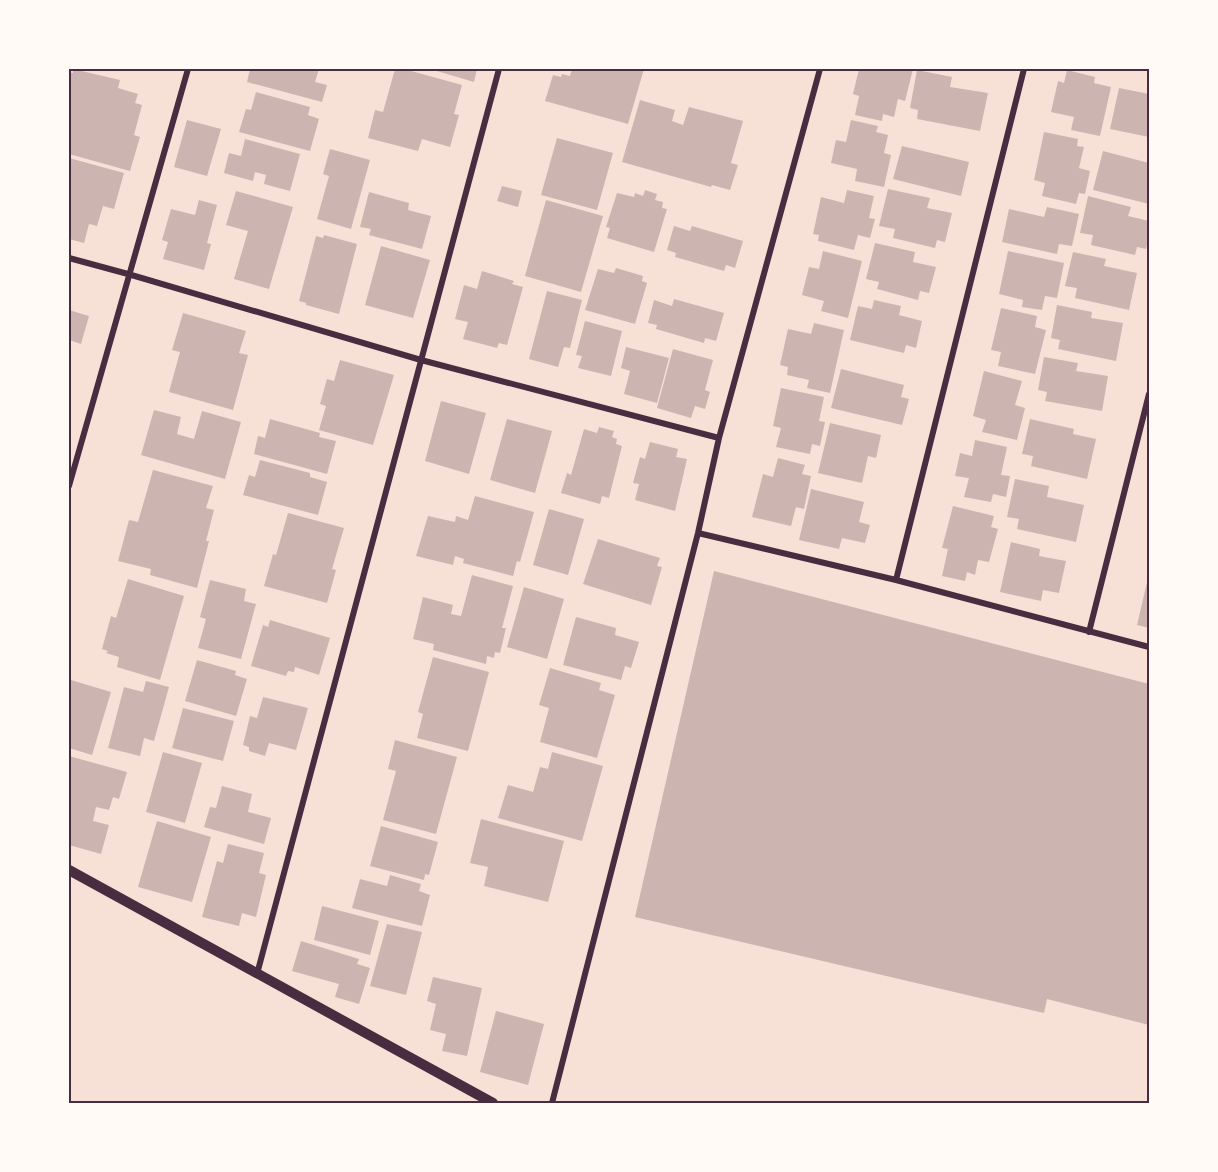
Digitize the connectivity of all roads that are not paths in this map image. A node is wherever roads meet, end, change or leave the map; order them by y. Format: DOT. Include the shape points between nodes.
graph roads {
  1 [pos="188,69"];
  2 [pos="499,69"];
  3 [pos="820,69"];
  4 [pos="1024,69"];
  5 [pos="69,258"];
  6 [pos="128,274"];
  7 [pos="421,360"];
  8 [pos="1149,394"];
  9 [pos="719,438"];
  10 [pos="69,486"];
  11 [pos="698,533"];
  12 [pos="896,580"];
  13 [pos="1089,632"];
  14 [pos="1149,647"];
  15 [pos="69,870"];
  16 [pos="257,974"];
  17 [pos="493,1103"];
  18 [pos="552,1103"];
  1 -- 6 [label="street"];
  2 -- 7 [label="street"];
  3 -- 9 [label="street"];
  4 -- 12 [label="street"];
  5 -- 6 [label="street"];
  6 -- 7 [label="street"];
  6 -- 10 [label="street"];
  7 -- 9 [label="street"];
  7 -- 16 [label="street"];
  8 -- 13 [label="street"];
  9 -- 11 [label="street"];
  11 -- 12 [label="street"];
  11 -- 18 [label="street"];
  12 -- 13 [label="street"];
  13 -- 14 [label="street"];
  15 -- 16 [label="street"];
  16 -- 17 [label="street"];
}
